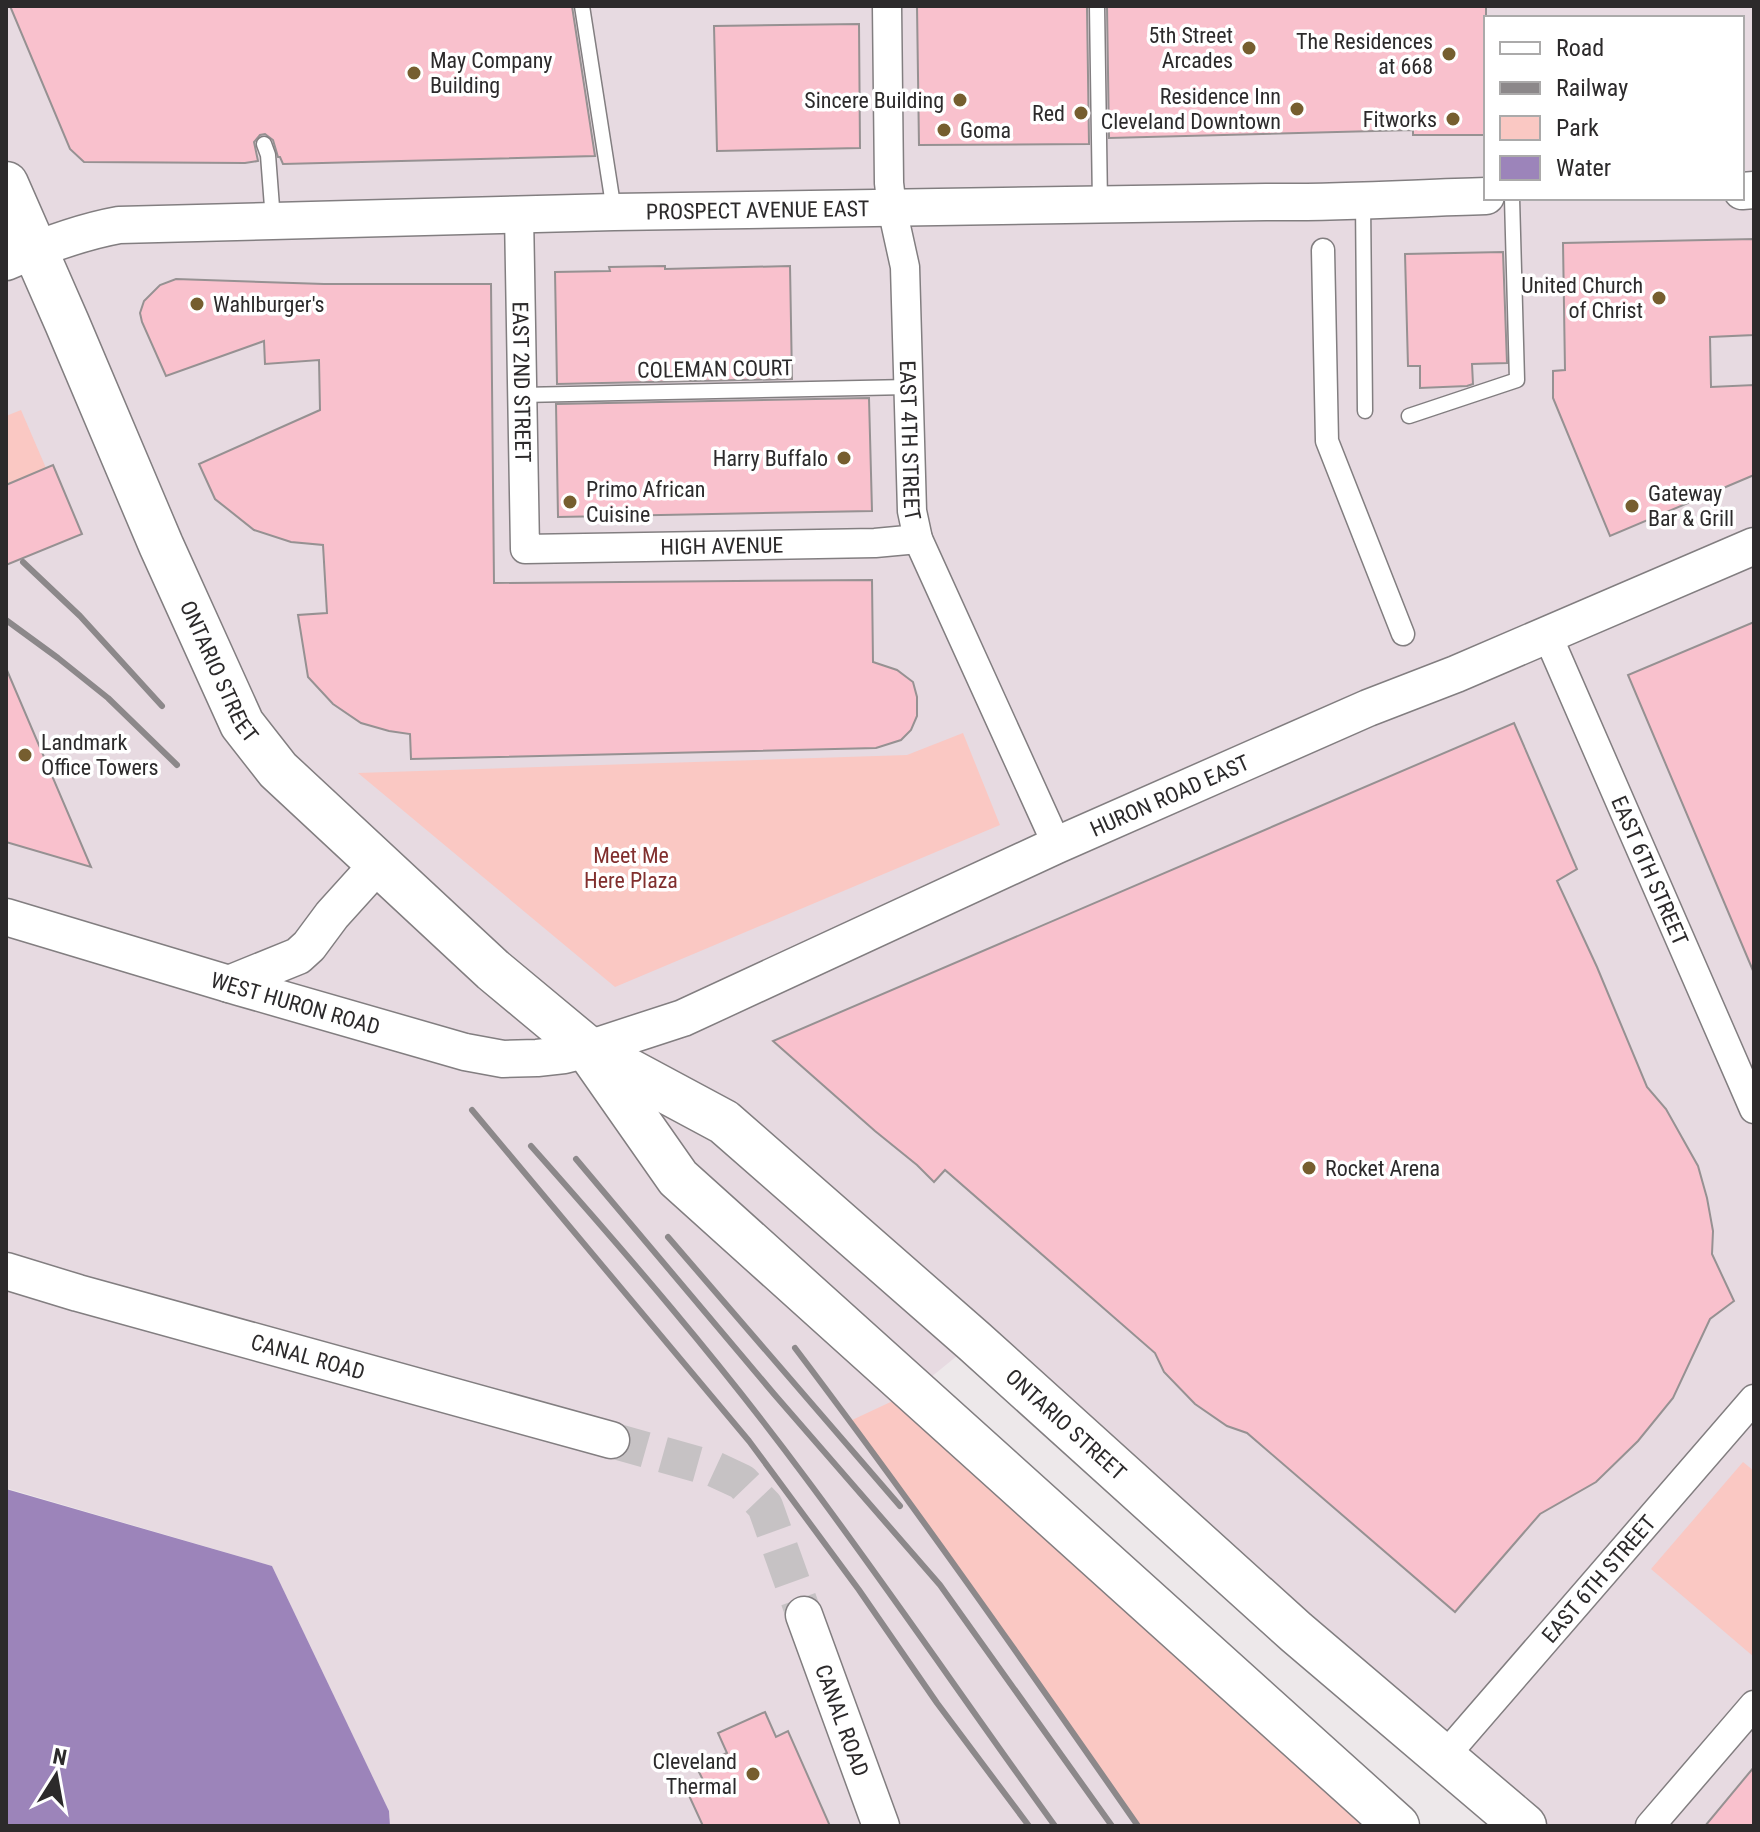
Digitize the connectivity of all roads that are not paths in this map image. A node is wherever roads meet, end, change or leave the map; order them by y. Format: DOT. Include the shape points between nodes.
graph roads {
  1 [pos="582,6"];
  2 [pos="887,6"];
  3 [pos="1097,6"];
  4 [pos="264,144"];
  5 [pos="6,184"];
  6 [pos="1484,196"];
  7 [pos="1363,199"];
  8 [pos="1512,200"];
  9 [pos="1100,204"];
  10 [pos="892,208"];
  11 [pos="614,212"];
  12 [pos="519,214"];
  13 [pos="273,221"];
  14 [pos="1323,250"];
  15 [pos="20,256"];
  16 [pos="909,387"];
  17 [pos="521,395"];
  18 [pos="1365,411"];
  19 [pos="1409,416"];
  20 [pos="918,539"];
  21 [pos="1754,546"];
  22 [pos="525,549"];
  23 [pos="1403,634"];
  24 [pos="1547,634"];
  25 [pos="1057,845"];
  26 [pos="379,863"];
  27 [pos="6,917"];
  28 [pos="229,984"];
  29 [pos="588,1049"];
  30 [pos="1754,1109"];
  31 [pos="6,1271"];
  32 [pos="1754,1399"];
  33 [pos="611,1440"];
  34 [pos="804,1615"];
  35 [pos="1754,1705"];
  36 [pos="1444,1757"];
  37 [pos="881,1826"];
  38 [pos="1397,1826"];
  39 [pos="1524,1826"];
  40 [pos="1650,1826"];
  1 -- 11 [label="lane"];
  2 -- 10 [label="street, EAST 4TH STREET"];
  3 -- 9 [label="lane"];
  4 -- 13 [label="lane"];
  5 -- 15 [label="main road, ONTARIO STREET"];
  6 -- 7 [label="street, PROSPECT AVENUE EAST"];
  7 -- 9 [label="street, PROSPECT AVENUE EAST"];
  7 -- 18 [label="lane"];
  8 -- 19 [label="lane" via="1517,380"];
  9 -- 10 [label="street, PROSPECT AVENUE EAST"];
  10 -- 11 [label="street, PROSPECT AVENUE EAST"];
  10 -- 16 [label="street, EAST 4TH STREET" via="905,267"];
  11 -- 12 [label="street, PROSPECT AVENUE EAST"];
  12 -- 13 [label="street, PROSPECT AVENUE EAST"];
  12 -- 17 [label="street, EAST 2ND STREET"];
  13 -- 15 [label="street, PROSPECT AVENUE EAST" via="119,225"];
  14 -- 23 [label="street" via="1327,441"];
  15 -- 26 [label="main road, ONTARIO STREET" via="242,724 278,770"];
  16 -- 17 [label="lane, COLEMAN COURT"];
  16 -- 20 [label="street, EAST 4TH STREET" via="912,511"];
  17 -- 22 [label="street, EAST 2ND STREET"];
  20 -- 22 [label="street, HIGH AVENUE"];
  20 -- 25 [label="street, EAST 4TH STREET"];
  21 -- 24 [label="street, HURON ROAD EAST"];
  24 -- 25 [label="street, HURON ROAD EAST"];
  24 -- 30 [label="street, EAST 6TH STREET"];
  25 -- 29 [label="street, HURON ROAD EAST" via="683,1018"];
  26 -- 28 [label="street" via="298,956"];
  26 -- 29 [label="main road, ONTARIO STREET" via="493,970"];
  27 -- 28 [label="street, WEST HURON ROAD"];
  28 -- 29 [label="street, WEST HURON ROAD" via="483,1056 537,1058"];
  29 -- 36 [label="main road, ONTARIO STREET" via="724,1122 1296,1632"];
  29 -- 38 [label="main road, ONTARIO STREET" via="678,1178"];
  31 -- 33 [label="street, CANAL ROAD"];
  32 -- 36 [label="street, EAST 6TH STREET"];
  34 -- 37 [label="street, CANAL ROAD"];
  35 -- 40 [label="street"];
  36 -- 39 [label="main road, ONTARIO STREET"];
}
